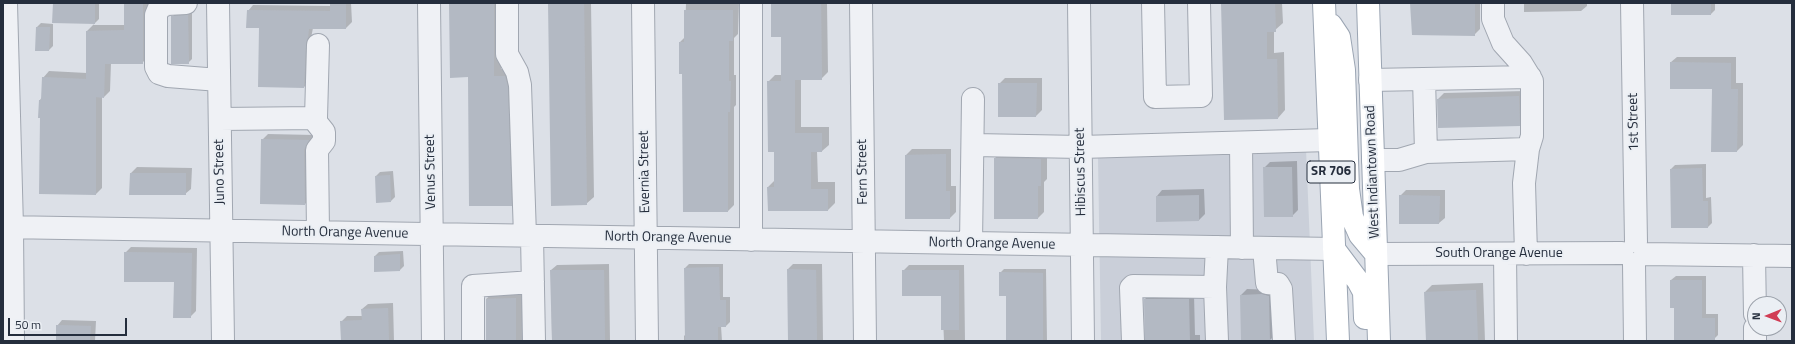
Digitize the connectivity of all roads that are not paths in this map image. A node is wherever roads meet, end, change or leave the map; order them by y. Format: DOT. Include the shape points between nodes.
graph roads {
  1 [pos="6,3"];
  2 [pos="186,3"];
  3 [pos="218,3"];
  4 [pos="429,3"];
  5 [pos="507,3"];
  6 [pos="643,3"];
  7 [pos="751,3"];
  8 [pos="861,3"];
  9 [pos="1079,3"];
  10 [pos="1153,3"];
  11 [pos="1198,3"];
  12 [pos="1368,3"];
  13 [pos="1493,3"];
  14 [pos="1632,3"];
  15 [pos="1324,8"];
  16 [pos="5,29"];
  17 [pos="318,45"];
  18 [pos="1530,77"];
  19 [pos="1424,79"];
  20 [pos="219,80"];
  21 [pos="1370,80"];
  22 [pos="973,99"];
  23 [pos="316,118"];
  24 [pos="220,119"];
  25 [pos="1329,140"];
  26 [pos="1241,143"];
  27 [pos="974,145"];
  28 [pos="1081,147"];
  29 [pos="1528,149"];
  30 [pos="1426,152"];
  31 [pos="1373,160"];
  32 [pos="8,227"];
  33 [pos="221,230"];
  34 [pos="318,232"];
  35 [pos="432,234"];
  36 [pos="528,236"];
  37 [pos="646,238"];
  38 [pos="751,240"];
  39 [pos="864,242"];
  40 [pos="971,243"];
  41 [pos="1082,245"];
  42 [pos="1217,247"];
  43 [pos="1242,248"];
  44 [pos="1264,248"];
  45 [pos="1334,249"];
  46 [pos="1634,253"];
  47 [pos="1376,254"];
  48 [pos="1516,254"];
  49 [pos="1754,256"];
  50 [pos="1792,256"];
  51 [pos="533,282"];
  52 [pos="1215,287"];
  53 [pos="1755,296"];
  54 [pos="13,341"];
  55 [pos="223,341"];
  56 [pos="433,341"];
  57 [pos="473,341"];
  58 [pos="534,341"];
  59 [pos="647,341"];
  60 [pos="865,341"];
  61 [pos="1083,341"];
  62 [pos="1133,341"];
  63 [pos="1217,341"];
  64 [pos="1284,341"];
  65 [pos="1338,341"];
  66 [pos="1365,341"];
  67 [pos="1379,341"];
  68 [pos="1506,341"];
  69 [pos="1635,341"];
  1 -- 16 [label="street"];
  2 -- 20 [label="street" via="168,4 159,8 156,15 156,67 159,73 168,76"];
  3 -- 20 [label="street, Juno Street"];
  4 -- 35 [label="street, Venus Street"];
  5 -- 36 [label="street" via="507,54 520,85"];
  6 -- 37 [label="street, Evernia Street"];
  7 -- 38 [label="street"];
  8 -- 39 [label="street, Fern Street"];
  9 -- 28 [label="street, Hibiscus Street"];
  10 -- 11 [label="street" via="1155,97 1201,96"];
  12 -- 21 [label="main road, West Indiantown Road / SR 706"];
  13 -- 18 [label="street" via="1494,20 1503,43"];
  14 -- 46 [label="street, 1st Street"];
  15 -- 25 [label="main road, SR 706"];
  15 -- 47 [label="main road" via="1339,37 1344,70 1348,189 1352,217 1360,235"];
  16 -- 32 [label="street"];
  17 -- 23 [label="street"];
  18 -- 19 [label="street"];
  18 -- 29 [label="street" via="1532,136"];
  19 -- 21 [label="street"];
  19 -- 30 [label="street"];
  20 -- 24 [label="street, Juno Street"];
  21 -- 31 [label="main road, West Indiantown Road / SR 706"];
  22 -- 27 [label="street"];
  23 -- 24 [label="street"];
  23 -- 34 [label="street" via="324,132 324,141 317,150"];
  24 -- 33 [label="street, Juno Street"];
  25 -- 26 [label="street"];
  25 -- 45 [label="main road, SR 706"];
  26 -- 28 [label="street"];
  26 -- 43 [label="street"];
  27 -- 28 [label="street"];
  27 -- 40 [label="street"];
  28 -- 41 [label="street, Hibiscus Street"];
  29 -- 30 [label="street"];
  29 -- 48 [label="street"];
  30 -- 31 [label="street" via="1399,160"];
  31 -- 47 [label="main road, West Indiantown Road / SR 706"];
  32 -- 33 [label="street, North Orange Avenue"];
  32 -- 54 [label="street"];
  33 -- 34 [label="street, North Orange Avenue"];
  33 -- 55 [label="street, Juno Street"];
  34 -- 35 [label="street, North Orange Avenue"];
  35 -- 36 [label="street, North Orange Avenue"];
  35 -- 56 [label="street, Venus Street"];
  36 -- 37 [label="street, North Orange Avenue"];
  36 -- 51 [label="street"];
  37 -- 38 [label="street, North Orange Avenue"];
  37 -- 59 [label="street, Evernia Street"];
  38 -- 39 [label="street, North Orange Avenue"];
  39 -- 40 [label="street, North Orange Avenue"];
  39 -- 60 [label="street, Fern Street"];
  40 -- 41 [label="street, North Orange Avenue"];
  41 -- 42 [label="street, North Orange Avenue"];
  41 -- 61 [label="street, Hibiscus Street"];
  42 -- 43 [label="street, North Orange Avenue"];
  42 -- 52 [label="street"];
  43 -- 44 [label="street, North Orange Avenue"];
  44 -- 45 [label="street, North Orange Avenue"];
  44 -- 64 [label="street" via="1267,283 1278,284 1281,289"];
  45 -- 65 [label="main road, SR 706"];
  45 -- 66 [label="main road" via="1364,292"];
  46 -- 48 [label="street, South Orange Avenue"];
  46 -- 49 [label="street, South Orange Avenue"];
  46 -- 69 [label="street, 1st Street"];
  47 -- 48 [label="street, South Orange Avenue"];
  47 -- 67 [label="main road, West Indiantown Road / SR 706"];
  48 -- 68 [label="street"];
  49 -- 50 [label="street, South Orange Avenue"];
  49 -- 53 [label="street"];
  51 -- 57 [label="street" via="473,286"];
  51 -- 58 [label="street"];
  52 -- 62 [label="street" via="1133,286"];
  52 -- 63 [label="street"];
}
